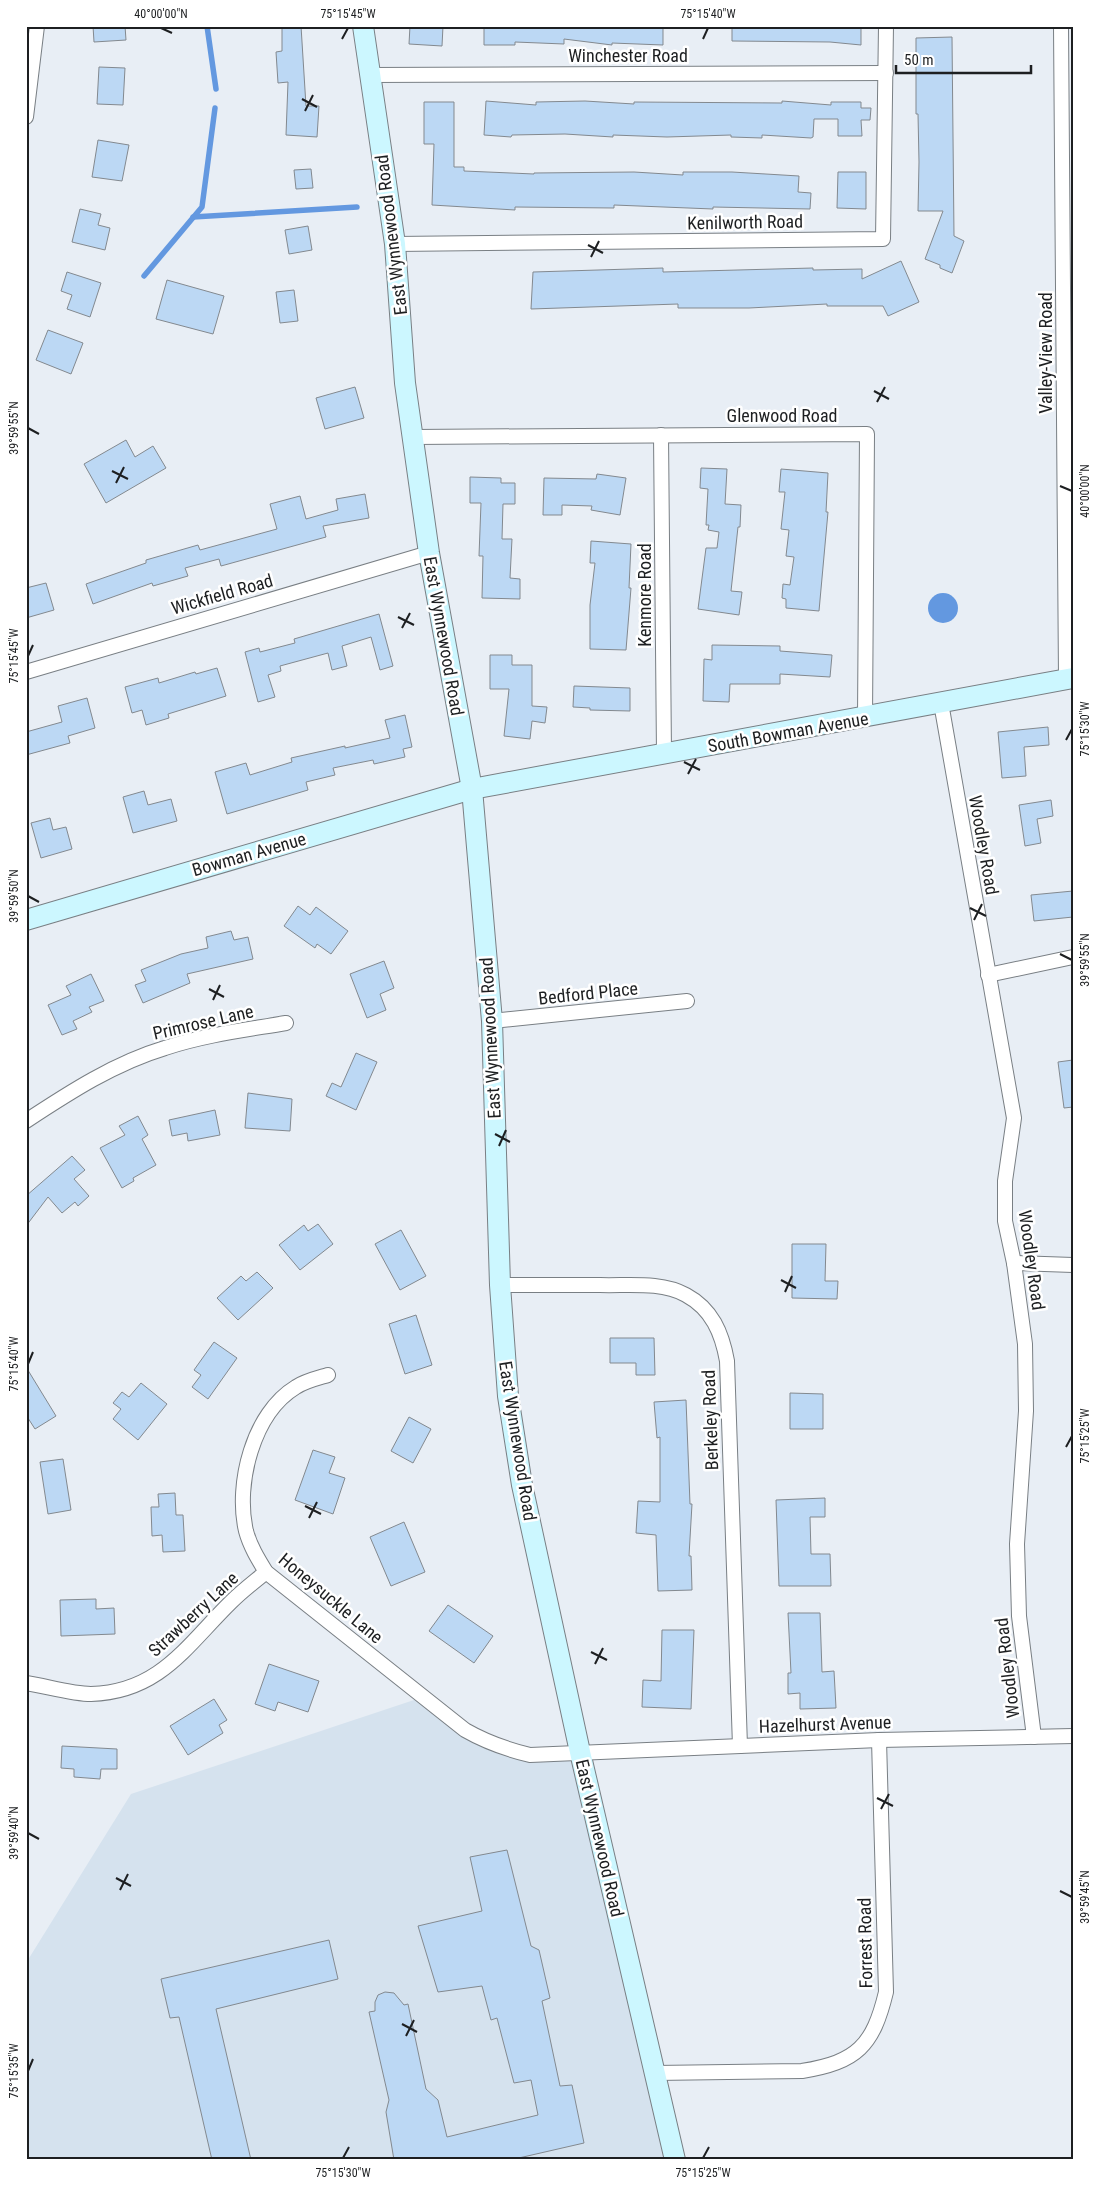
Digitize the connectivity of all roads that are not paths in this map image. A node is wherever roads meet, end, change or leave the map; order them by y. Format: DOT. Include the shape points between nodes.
graph roads {
  1 [pos="37,26"];
  2 [pos="364,26"];
  3 [pos="886,26"];
  4 [pos="1061,26"];
  5 [pos="886,73"];
  6 [pos="370,75"];
  7 [pos="26,117"];
  8 [pos="395,244"];
  9 [pos="662,435"];
  10 [pos="414,438"];
  11 [pos="429,553"];
  12 [pos="26,672"];
  13 [pos="1070,678"];
  14 [pos="941,703"];
  15 [pos="865,718"];
  16 [pos="664,754"];
  17 [pos="472,789"];
  18 [pos="26,920"];
  19 [pos="1073,957"];
  20 [pos="988,975"];
  21 [pos="688,1001"];
  22 [pos="492,1022"];
  23 [pos="286,1023"];
  24 [pos="26,1121"];
  25 [pos="1014,1263"];
  26 [pos="1073,1265"];
  27 [pos="500,1284"];
  28 [pos="328,1374"];
  29 [pos="266,1572"];
  30 [pos="26,1683"];
  31 [pos="1073,1736"];
  32 [pos="1034,1737"];
  33 [pos="879,1740"];
  34 [pos="740,1746"];
  35 [pos="580,1752"];
  36 [pos="656,2073"];
  37 [pos="675,2160"];
  1 -- 7 [label="street"];
  2 -- 6 [label="street, East Wynnewood Road"];
  3 -- 5 [label="street, Kenilworth Road"];
  4 -- 13 [label="street, Valley-View Road"];
  5 -- 6 [label="street, Winchester Road"];
  5 -- 8 [label="street, Kenilworth Road" via="883,239"];
  6 -- 8 [label="street, East Wynnewood Road"];
  8 -- 10 [label="street, East Wynnewood Road" via="406,383"];
  9 -- 10 [label="street, Glenwood Road"];
  9 -- 15 [label="street, Glenwood Road" via="867,434"];
  9 -- 16 [label="street, Kenmore Road"];
  10 -- 11 [label="street, East Wynnewood Road"];
  11 -- 12 [label="street, Wickfield Road"];
  11 -- 17 [label="street, East Wynnewood Road"];
  13 -- 14 [label="street, South Bowman Avenue"];
  14 -- 15 [label="street, South Bowman Avenue"];
  14 -- 20 [label="street, Woodley Road"];
  15 -- 16 [label="street, South Bowman Avenue"];
  16 -- 17 [label="street, South Bowman Avenue"];
  17 -- 18 [label="street, Bowman Avenue"];
  17 -- 22 [label="street, East Wynnewood Road"];
  19 -- 20 [label="street"];
  20 -- 25 [label="street, Woodley Road" via="1014,1118 1005,1181 1005,1213"];
  21 -- 22 [label="street, Bedford Place"];
  22 -- 27 [label="street, East Wynnewood Road"];
  23 -- 24 [label="street, Primrose Lane" via="163,1048 114,1068"];
  25 -- 26 [label="street"];
  25 -- 32 [label="street, Woodley Road" via="1025,1344 1026,1402 1017,1544 1019,1616"];
  27 -- 34 [label="street, Berkeley Road" via="657,1286 687,1295 716,1323 727,1361"];
  27 -- 35 [label="street, East Wynnewood Road" via="508,1396 522,1485"];
  28 -- 29 [label="street, Honeysuckle Lane" via="297,1386 283,1396 261,1426 249,1454 244,1474 243,1514 246,1533"];
  29 -- 30 [label="street, Strawberry Lane" via="232,1601 170,1665 150,1678 114,1691 89,1694"];
  29 -- 35 [label="street, Honeysuckle Lane" via="464,1730 504,1749 530,1754"];
  31 -- 32 [label="street, Hazelhurst Avenue"];
  32 -- 33 [label="street, Hazelhurst Avenue"];
  33 -- 34 [label="street, Hazelhurst Avenue"];
  33 -- 36 [label="street, Forrest Road" via="886,1992 868,2039 858,2052 822,2068"];
  34 -- 35 [label="street, Hazelhurst Avenue"];
  35 -- 36 [label="street, East Wynnewood Road"];
  36 -- 37 [label="street, East Wynnewood Road"];
}
